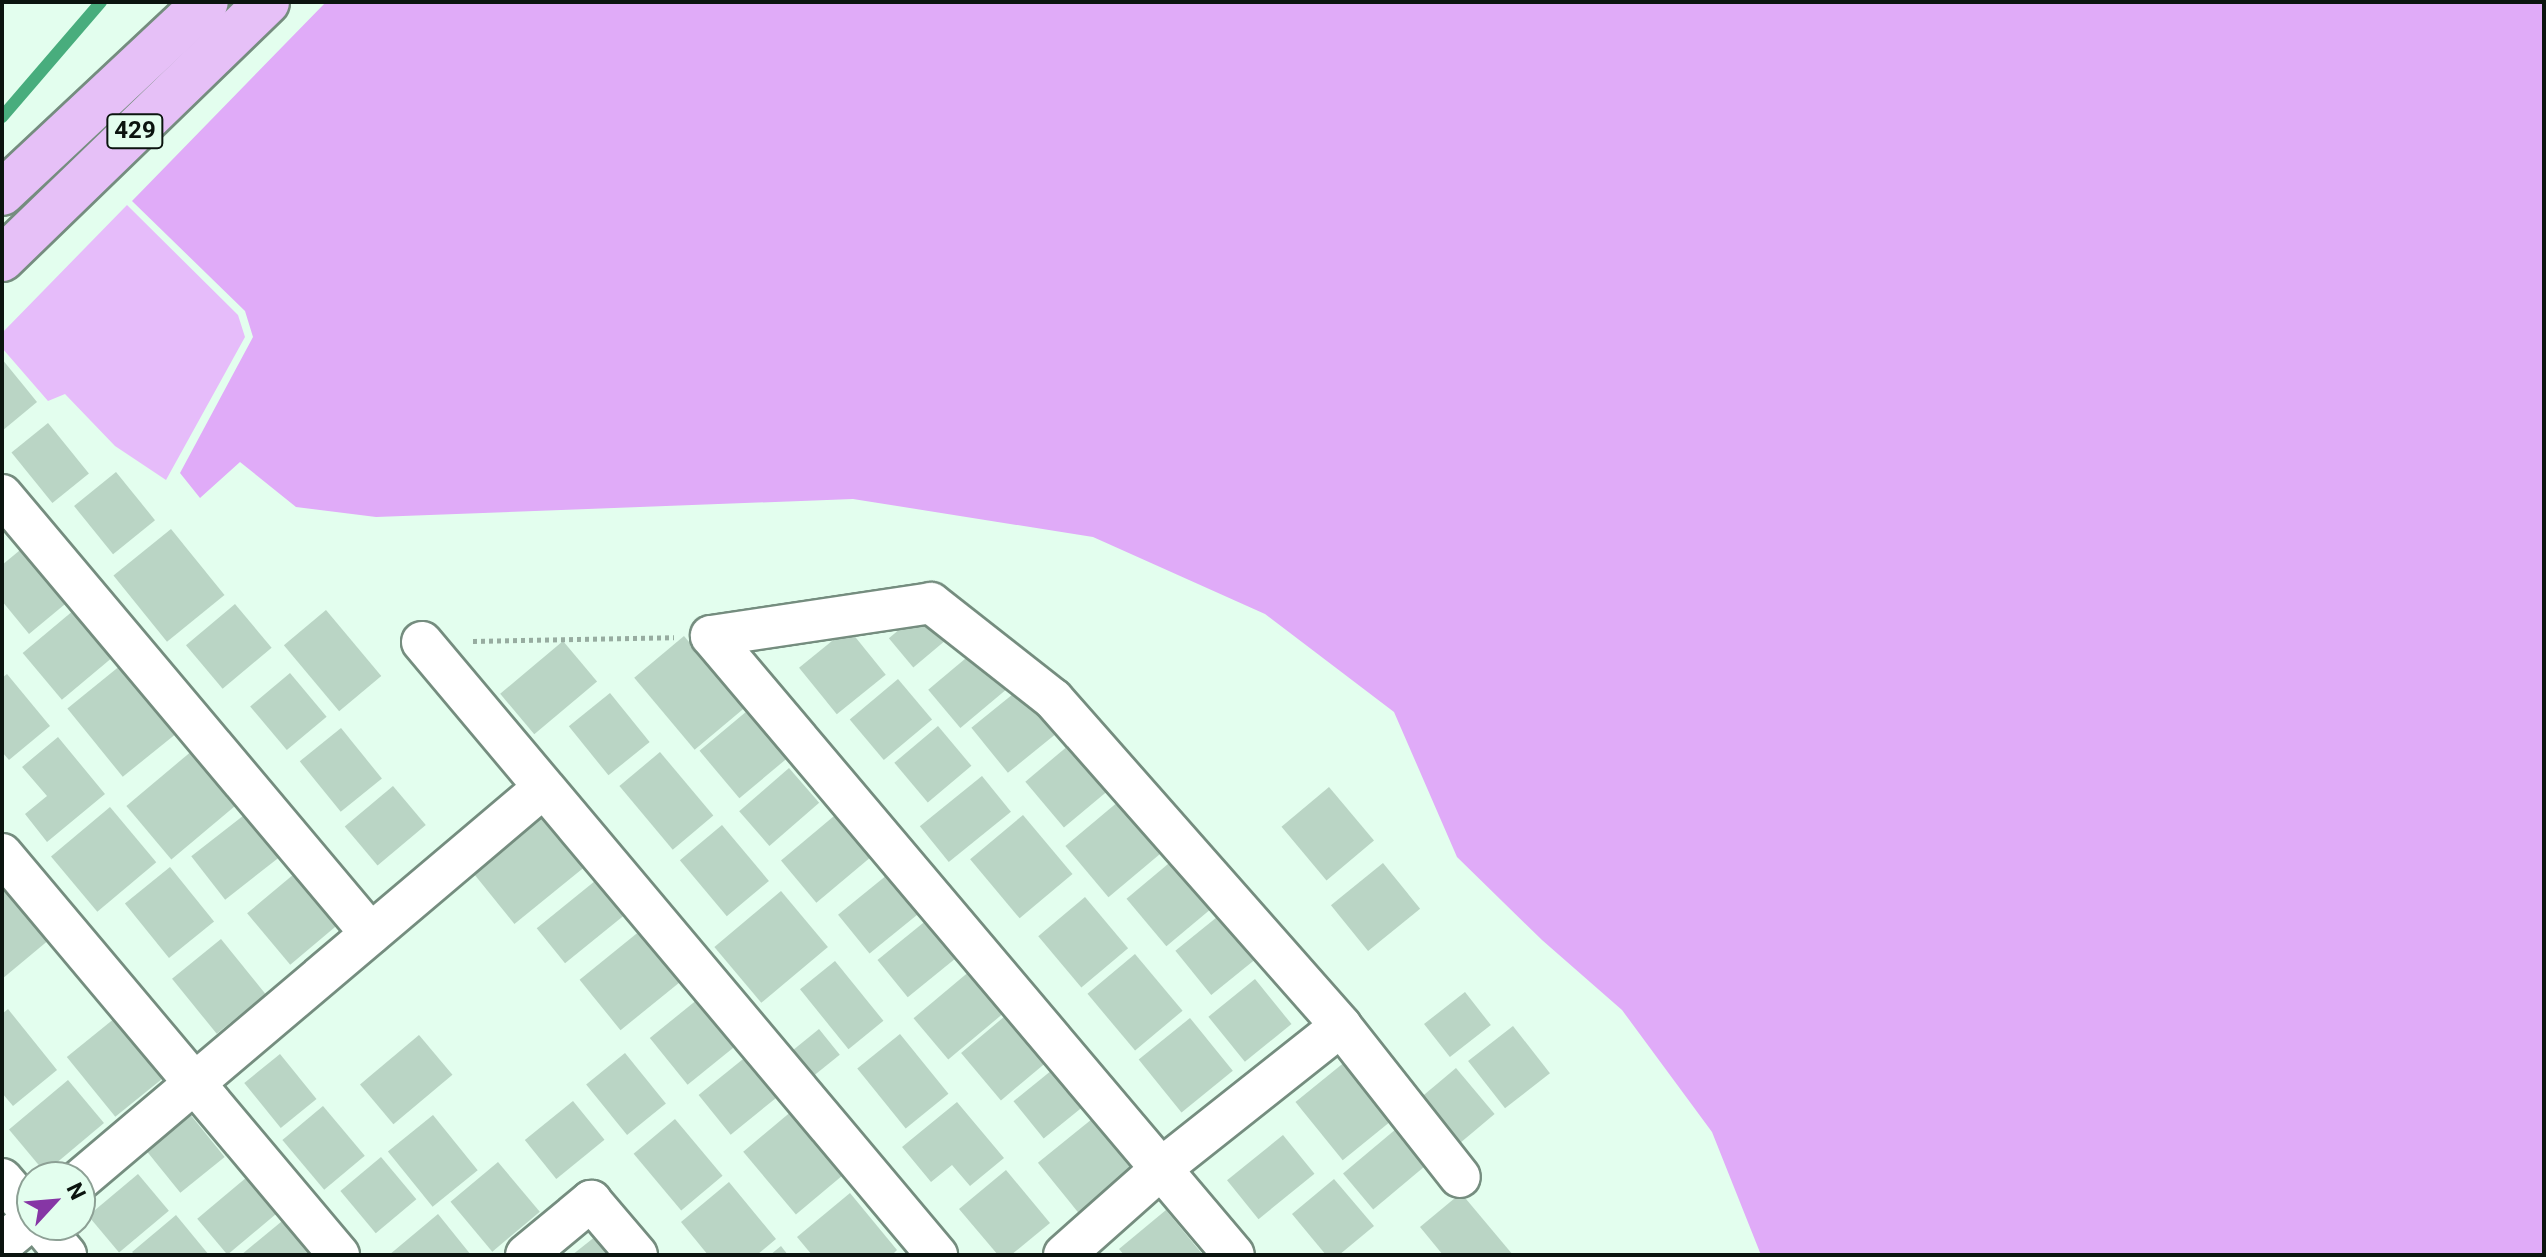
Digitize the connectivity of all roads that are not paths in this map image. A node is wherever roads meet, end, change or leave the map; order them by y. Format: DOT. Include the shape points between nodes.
graph roads {
  1 [pos="206,2"];
  2 [pos="267,2"];
  3 [pos="2,193"];
  4 [pos="2,259"];
  5 [pos="2,495"];
  6 [pos="422,642"];
  7 [pos="543,788"];
  8 [pos="2,854"];
  9 [pos="371,934"];
  10 [pos="1341,1026"];
  11 [pos="196,1082"];
  12 [pos="96,1166"];
  13 [pos="1163,1167"];
  14 [pos="1460,1177"];
  15 [pos="2,1179"];
  16 [pos="16,1197"];
  17 [pos="339,1255"];
  18 [pos="526,1255"];
  19 [pos="637,1255"];
  20 [pos="937,1255"];
  21 [pos="1064,1255"];
  22 [pos="1234,1255"];
  1 -- 3 [label="highway, 429"];
  2 -- 4 [label="highway, 429"];
  5 -- 9 [label="street"];
  6 -- 7 [label="street"];
  7 -- 9 [label="street"];
  7 -- 20 [label="street"];
  8 -- 11 [label="street"];
  9 -- 11 [label="street"];
  10 -- 13 [label="street"];
  10 -- 13 [label="street" via="1053,699 931,603 711,636"];
  10 -- 14 [label="street"];
  11 -- 12 [label="street"];
  11 -- 17 [label="street"];
  13 -- 21 [label="street"];
  13 -- 22 [label="street"];
  15 -- 16 [label="street"];
  18 -- 19 [label="street" via="591,1201"];
}
